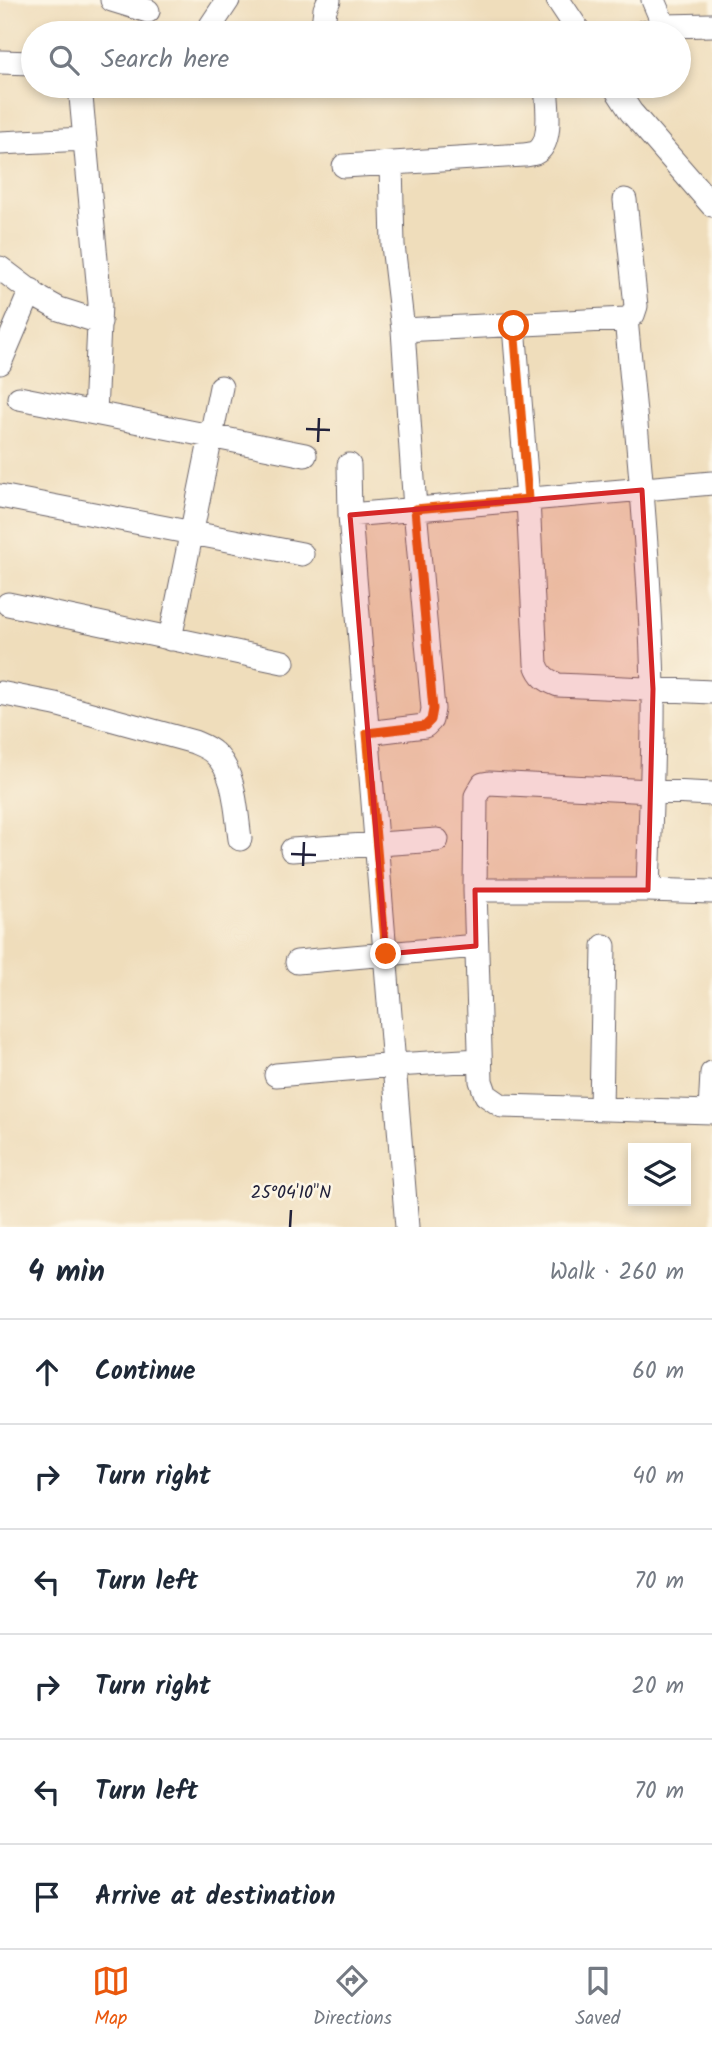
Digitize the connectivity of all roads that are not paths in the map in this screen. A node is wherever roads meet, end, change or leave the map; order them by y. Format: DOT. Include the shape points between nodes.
graph roads {
  1 [pos="112,0"];
  2 [pos="228,0"];
  3 [pos="329,0"];
  4 [pos="558,0"];
  5 [pos="653,0"];
  6 [pos="148,10"];
  7 [pos="214,21"];
  8 [pos="324,21"];
  9 [pos="572,21"];
  10 [pos="662,21"];
  11 [pos="691,25"];
  12 [pos="712,25"];
  13 [pos="0,62"];
  14 [pos="21,63"];
  15 [pos="81,98"];
  16 [pos="547,98"];
  17 [pos="622,98"];
  18 [pos="85,139"];
  19 [pos="0,143"];
  20 [pos="391,164"];
  21 [pos="344,166"];
  22 [pos="704,184"];
  23 [pos="625,200"];
  24 [pos="712,205"];
  25 [pos="0,268"];
  26 [pos="31,290"];
  27 [pos="626,319"];
  28 [pos="100,322"];
  29 [pos="514,326"];
  30 [pos="402,331"];
  31 [pos="0,363"];
  32 [pos="221,387"];
  33 [pos="19,398"];
  34 [pos="95,413"];
  35 [pos="211,436"];
  36 [pos="305,455"];
  37 [pos="349,465"];
  38 [pos="712,483"];
  39 [pos="642,490"];
  40 [pos="0,496"];
  41 [pos="528,499"];
  42 [pos="415,509"];
  43 [pos="350,515"];
  44 [pos="192,533"];
  45 [pos="302,554"];
  46 [pos="8,604"];
  47 [pos="170,639"];
  48 [pos="283,662"];
  49 [pos="653,689"];
  50 [pos="712,692"];
  51 [pos="0,693"];
  52 [pos="367,733"];
  53 [pos="651,792"];
  54 [pos="712,794"];
  55 [pos="240,839"];
  56 [pos="438,840"];
  57 [pos="377,843"];
  58 [pos="292,850"];
  59 [pos="475,890"];
  60 [pos="648,890"];
  61 [pos="712,892"];
  62 [pos="476,946"];
  63 [pos="604,946"];
  64 [pos="386,954"];
  65 [pos="297,962"];
  66 [pos="480,1060"];
  67 [pos="395,1065"];
  68 [pos="712,1073"];
  69 [pos="276,1075"];
  70 [pos="601,1110"];
  71 [pos="711,1112"];
  72 [pos="407,1227"];
  1 -- 6 [label="street"];
  2 -- 7 [label="street"];
  3 -- 8 [label="street"];
  4 -- 9 [label="street"];
  5 -- 10 [label="street"];
  11 -- 12 [label="street"];
  13 -- 14 [label="street"];
  15 -- 18 [label="street"];
  16 -- 20 [label="street" via="547,133 536,152"];
  17 -- 22 [label="street"];
  18 -- 19 [label="street"];
  18 -- 28 [label="street"];
  20 -- 21 [label="street"];
  20 -- 30 [label="street"];
  22 -- 24 [label="street"];
  23 -- 27 [label="street" via="636,306 634,315"];
  25 -- 26 [label="street"];
  26 -- 28 [label="street" via="59,309"];
  26 -- 31 [label="street"];
  27 -- 29 [label="street"];
  27 -- 39 [label="street"];
  28 -- 34 [label="street"];
  29 -- 30 [label="street"];
  29 -- 41 [label="street"];
  30 -- 42 [label="street"];
  32 -- 35 [label="street"];
  33 -- 34 [label="street"];
  34 -- 35 [label="street"];
  35 -- 36 [label="street"];
  35 -- 44 [label="street"];
  37 -- 43 [label="street"];
  38 -- 39 [label="street"];
  39 -- 41 [label="street"];
  39 -- 49 [label="street"];
  40 -- 44 [label="street"];
  41 -- 42 [label="street"];
  41 -- 49 [label="street" via="539,674 558,685"];
  42 -- 43 [label="street"];
  42 -- 52 [label="street" via="431,720 425,726"];
  43 -- 52 [label="street"];
  44 -- 45 [label="street"];
  44 -- 47 [label="street"];
  46 -- 47 [label="street"];
  47 -- 48 [label="street"];
  49 -- 50 [label="street"];
  49 -- 53 [label="street"];
  51 -- 55 [label="street" via="181,738 213,751 230,780"];
  52 -- 57 [label="street"];
  53 -- 54 [label="street"];
  53 -- 59 [label="street" via="483,784 476,796"];
  53 -- 60 [label="street"];
  56 -- 57 [label="street"];
  57 -- 58 [label="street"];
  57 -- 64 [label="street"];
  59 -- 60 [label="street"];
  59 -- 62 [label="street"];
  60 -- 61 [label="street"];
  62 -- 64 [label="street"];
  62 -- 66 [label="street"];
  63 -- 70 [label="street"];
  64 -- 65 [label="street"];
  64 -- 67 [label="street"];
  66 -- 67 [label="street"];
  66 -- 70 [label="street" via="486,1095 502,1106"];
  67 -- 69 [label="street"];
  67 -- 72 [label="street"];
  68 -- 71 [label="street"];
  70 -- 71 [label="street"];
}
